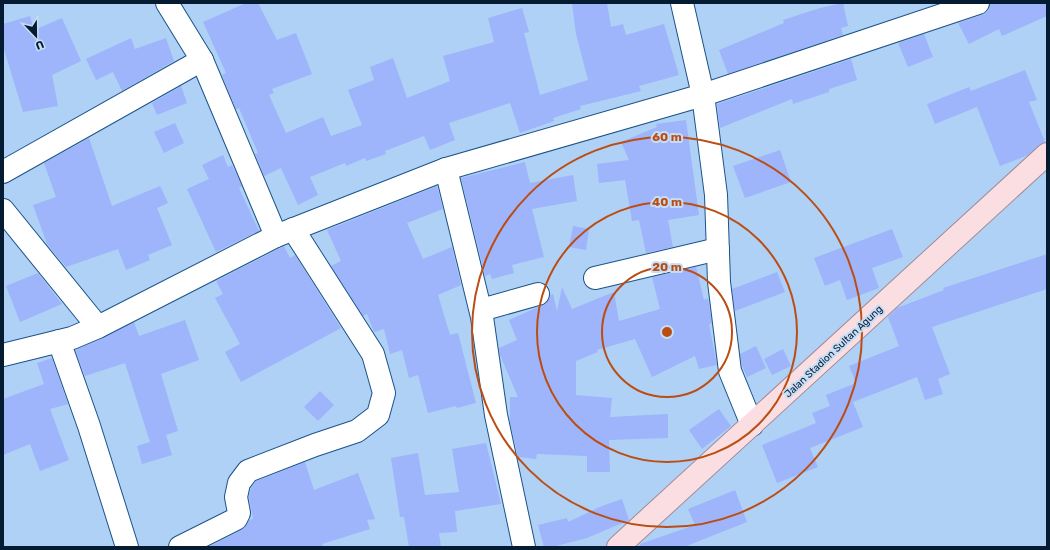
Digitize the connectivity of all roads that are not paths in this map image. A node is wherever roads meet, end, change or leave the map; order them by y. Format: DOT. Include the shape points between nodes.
graph roads {
  1 [pos="167,3"];
  2 [pos="682,3"];
  3 [pos="978,3"];
  4 [pos="202,60"];
  5 [pos="703,95"];
  6 [pos="1047,154"];
  7 [pos="446,169"];
  8 [pos="3,172"];
  9 [pos="3,210"];
  10 [pos="284,232"];
  11 [pos="718,249"];
  12 [pos="595,278"];
  13 [pos="538,294"];
  14 [pos="481,310"];
  15 [pos="98,327"];
  16 [pos="59,341"];
  17 [pos="3,355"];
  18 [pos="752,425"];
  19 [pos="127,547"];
  20 [pos="180,547"];
  21 [pos="524,547"];
  22 [pos="618,547"];
  1 -- 4 [label="street"];
  2 -- 5 [label="street"];
  3 -- 5 [label="street"];
  4 -- 8 [label="street"];
  4 -- 10 [label="street"];
  5 -- 7 [label="street"];
  5 -- 11 [label="street" via="716,195"];
  6 -- 18 [label="main road, Jalan Stadion Sultan Agung"];
  7 -- 10 [label="street"];
  7 -- 14 [label="street"];
  9 -- 15 [label="street"];
  10 -- 15 [label="street"];
  10 -- 20 [label="street" via="373,354 384,393 378,415 357,431 315,444 248,471 239,483 236,497 239,513 236,519"];
  11 -- 12 [label="street"];
  11 -- 18 [label="street" via="719,282 730,371"];
  13 -- 14 [label="street"];
  14 -- 21 [label="street" via="496,416"];
  15 -- 16 [label="street"];
  16 -- 17 [label="street"];
  16 -- 19 [label="street"];
  18 -- 22 [label="main road, Jalan Stadion Sultan Agung"];
}
